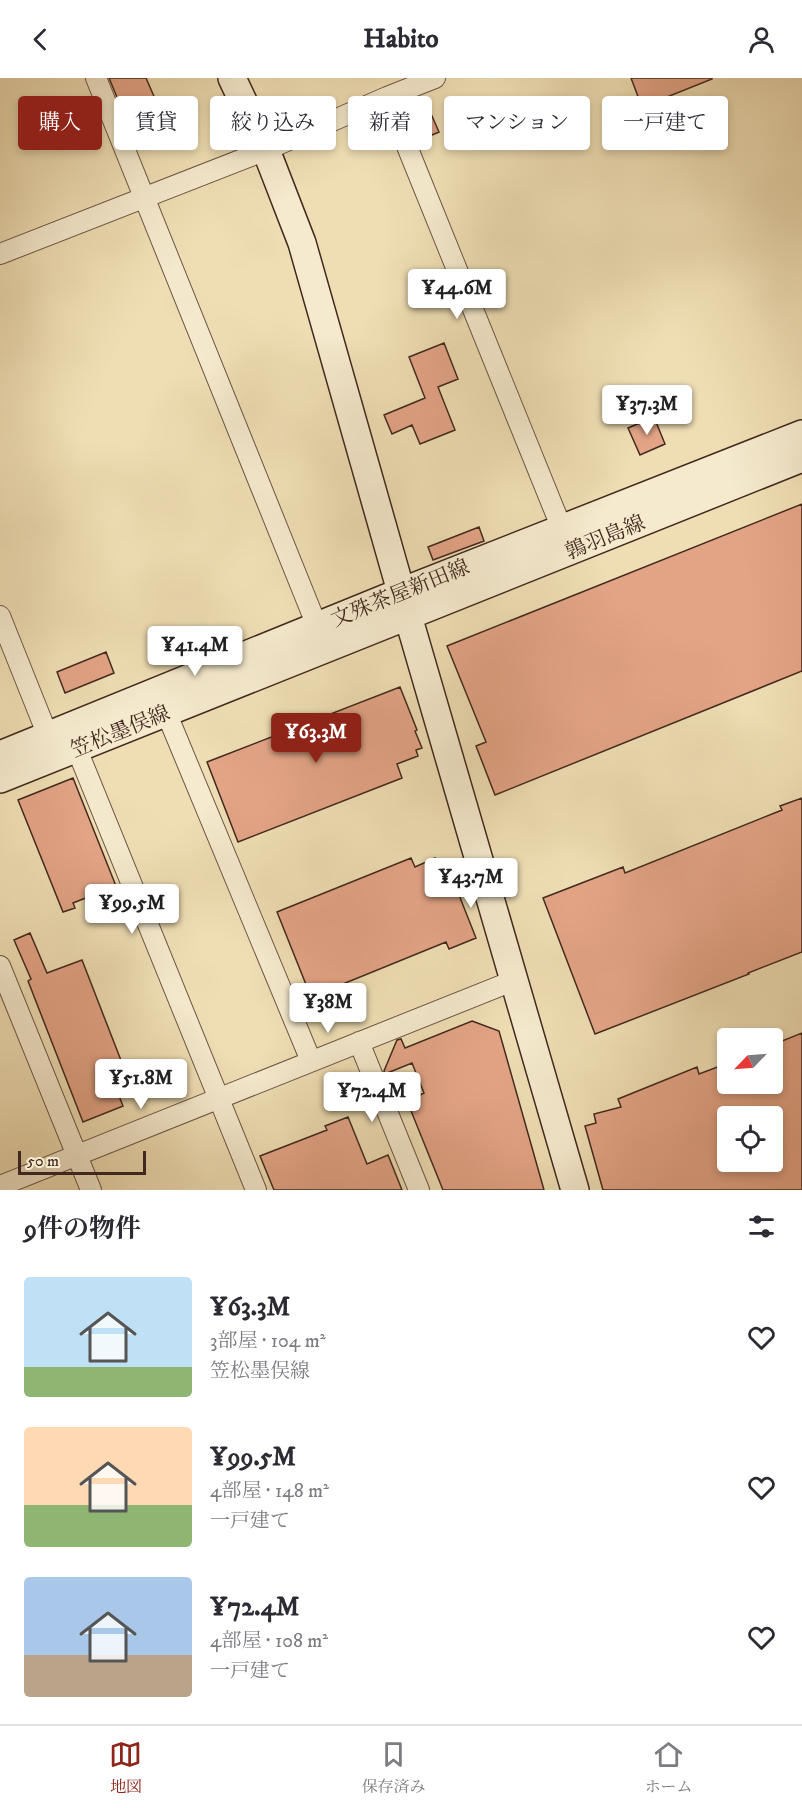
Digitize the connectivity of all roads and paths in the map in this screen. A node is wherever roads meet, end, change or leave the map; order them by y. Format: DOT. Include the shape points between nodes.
graph roads {
  1 [pos="96,78"];
  2 [pos="232,78"];
  3 [pos="435,78"];
  4 [pos="240,96"];
  5 [pos="390,96"];
  6 [pos="266,150"];
  7 [pos="408,150"];
  8 [pos="145,198"];
  9 [pos="0,254"];
  10 [pos="802,434"];
  11 [pos="802,458"];
  12 [pos="562,529"];
  13 [pos="404,604"];
  14 [pos="0,616"];
  15 [pos="317,626"];
  16 [pos="166,712"];
  17 [pos="48,736"];
  18 [pos="0,755"];
  19 [pos="81,757"];
  20 [pos="0,779"];
  21 [pos="0,966"];
  22 [pos="515,980"];
  23 [pos="359,1041"];
  24 [pos="311,1061"];
  25 [pos="219,1099"];
  26 [pos="77,1156"];
  27 [pos="0,1186"];
  28 [pos="91,1190"];
  29 [pos="256,1190"];
  30 [pos="419,1190"];
  31 [pos="575,1190"];
  1 -- 8 [label="street"];
  2 -- 4 [label="main road"];
  3 -- 5 [label="street"];
  6 -- 8 [label="street"];
  6 -- 13 [label="main road" via="309,266"];
  7 -- 12 [label="street"];
  8 -- 9 [label="street"];
  8 -- 15 [label="street"];
  10 -- 12 [label="main road, 文殊茶屋新田線"];
  11 -- 13 [label="main road, 鶉羽島線"];
  12 -- 13 [label="main road, 文殊茶屋新田線"];
  13 -- 15 [label="main road, 文殊茶屋新田線"];
  13 -- 16 [label="main road, 笠松墨俣線"];
  13 -- 22 [label="main road"];
  14 -- 17 [label="street"];
  15 -- 17 [label="main road, 文殊茶屋新田線"];
  16 -- 20 [label="main road, 笠松墨俣線"];
  16 -- 24 [label="street"];
  17 -- 18 [label="main road, 文殊茶屋新田線"];
  19 -- 25 [label="street"];
  21 -- 26 [label="street"];
  22 -- 23 [label="street"];
  22 -- 31 [label="main road"];
  23 -- 24 [label="street"];
  23 -- 30 [label="street"];
  24 -- 25 [label="street"];
  25 -- 26 [label="street"];
  25 -- 29 [label="street"];
  26 -- 27 [label="street"];
  26 -- 28 [label="street"];
}
